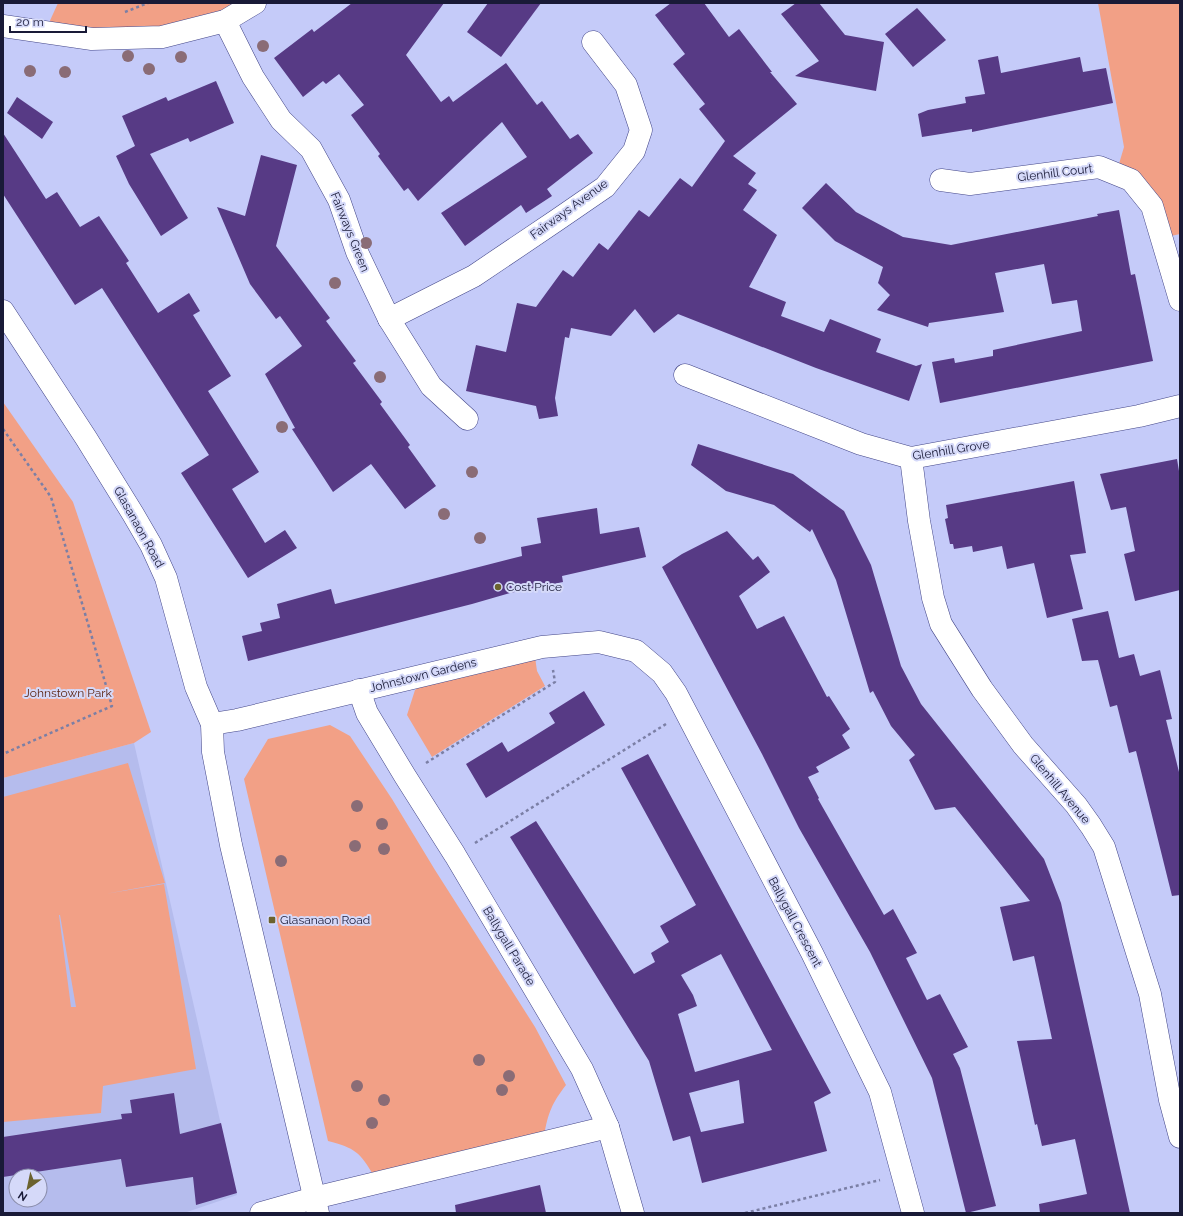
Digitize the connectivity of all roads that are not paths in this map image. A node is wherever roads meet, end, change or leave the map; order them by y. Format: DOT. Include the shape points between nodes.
graph roads {
  1 [pos="255,3"];
  2 [pos="225,21"];
  3 [pos="3,26"];
  4 [pos="593,42"];
  5 [pos="941,180"];
  6 [pos="1180,300"];
  7 [pos="3,310"];
  8 [pos="389,320"];
  9 [pos="685,375"];
  10 [pos="1180,406"];
  11 [pos="467,419"];
  12 [pos="911,458"];
  13 [pos="636,651"];
  14 [pos="359,690"];
  15 [pos="212,724"];
  16 [pos="608,1127"];
  17 [pos="1180,1137"];
  18 [pos="316,1206"];
  19 [pos="261,1213"];
  20 [pos="633,1213"];
  21 [pos="914,1213"];
  1 -- 2 [label="street"];
  2 -- 3 [label="street" via="162,37 92,40"];
  2 -- 8 [label="street, Fairways Green" via="252,77 281,120 311,149 339,200 357,252"];
  4 -- 8 [label="street, Fairways Avenue" via="626,85 641,130 634,151 605,187 474,276"];
  5 -- 6 [label="street, Glenhill Court" via="970,184 1099,167 1131,180 1152,206"];
  7 -- 15 [label="street, Glasanaon Road" via="86,438 151,546 166,578 196,687"];
  8 -- 11 [label="street, Fairways Green" via="431,386"];
  9 -- 12 [label="street, Glenhill Grove" via="861,444"];
  10 -- 12 [label="street, Glenhill Grove" via="1139,416"];
  12 -- 17 [label="street, Glenhill Avenue" via="919,521 933,598 941,624 982,689 1023,745 1076,805 1104,847 1150,994 1170,1100"];
  13 -- 14 [label="street, Johnstown Gardens" via="599,642 549,646"];
  13 -- 21 [label="street, Ballygall Crescent" via="662,673 687,711 729,797 812,953 880,1092"];
  14 -- 15 [label="street, Johnstown Gardens"];
  14 -- 16 [label="street, Ballygall Parade" via="367,713 582,1068"];
  15 -- 18 [label="street, Glasanaon Road" via="213,752 231,845"];
  16 -- 18 [label="street"];
  16 -- 20 [label="street, Ballygall Parade"];
  18 -- 19 [label="street"];
}
